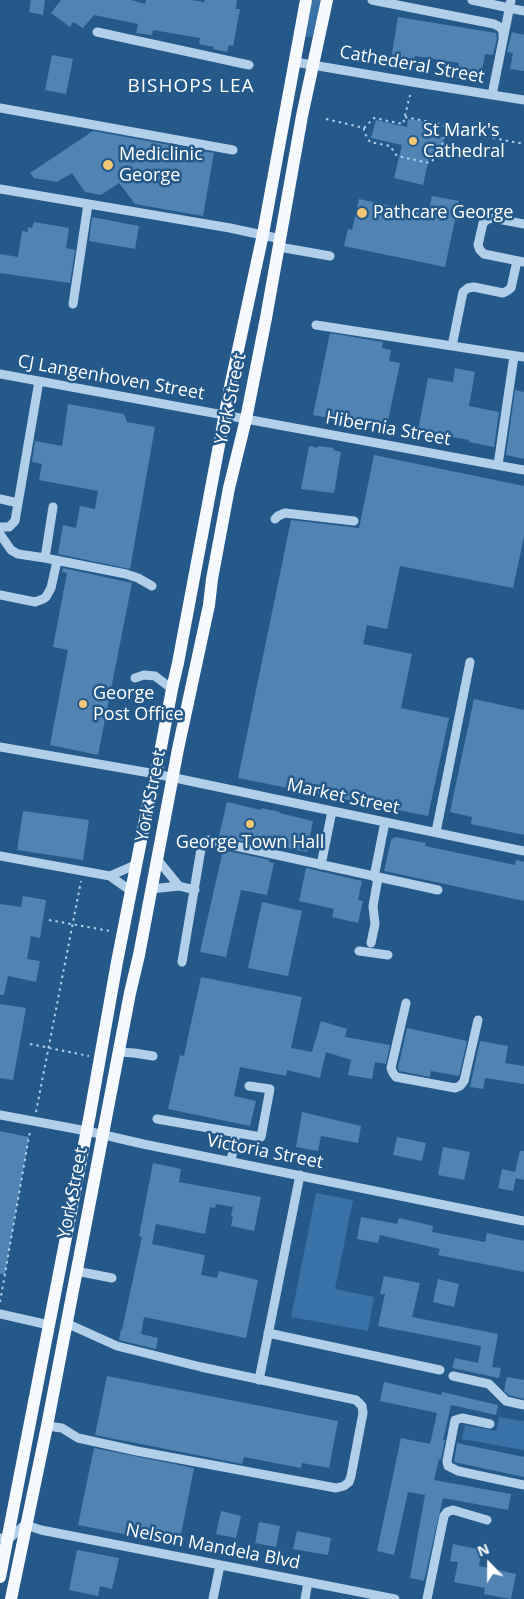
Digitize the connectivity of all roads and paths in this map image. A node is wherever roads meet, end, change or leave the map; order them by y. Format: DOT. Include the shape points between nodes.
graph roads {
  1 [pos="306,0"];
  2 [pos="327,0"];
  3 [pos="372,0"];
  4 [pos="472,0"];
  5 [pos="510,4"];
  6 [pos="524,10"];
  7 [pos="96,32"];
  8 [pos="503,37"];
  9 [pos="295,62"];
  10 [pos="249,65"];
  11 [pos="314,65"];
  12 [pos="410,95"];
  13 [pos="492,95"];
  14 [pos="524,100"];
  15 [pos="0,108"];
  16 [pos="405,117"];
  17 [pos="326,119"];
  18 [pos="364,128"];
  19 [pos="446,128"];
  20 [pos="524,142"];
  21 [pos="233,150"];
  22 [pos="0,189"];
  23 [pos="88,204"];
  24 [pos="524,224"];
  25 [pos="264,234"];
  26 [pos="280,243"];
  27 [pos="330,256"];
  28 [pos="520,262"];
  29 [pos="73,304"];
  30 [pos="316,326"];
  31 [pos="452,346"];
  32 [pos="519,356"];
  33 [pos="0,374"];
  34 [pos="39,381"];
  35 [pos="225,415"];
  36 [pos="246,418"];
  37 [pos="498,465"];
  38 [pos="524,470"];
  39 [pos="0,499"];
  40 [pos="18,503"];
  41 [pos="53,507"];
  42 [pos="275,519"];
  43 [pos="354,521"];
  44 [pos="0,527"];
  45 [pos="0,534"];
  46 [pos="45,558"];
  47 [pos="57,561"];
  48 [pos="152,586"];
  49 [pos="0,595"];
  50 [pos="470,662"];
  51 [pos="135,678"];
  52 [pos="172,689"];
  53 [pos="0,748"];
  54 [pos="156,774"];
  55 [pos="173,778"];
  56 [pos="332,811"];
  57 [pos="385,822"];
  58 [pos="436,832"];
  59 [pos="524,851"];
  60 [pos="0,856"];
  61 [pos="157,859"];
  62 [pos="137,864"];
  63 [pos="321,865"];
  64 [pos="83,871"];
  65 [pos="110,876"];
  66 [pos="376,878"];
  67 [pos="179,886"];
  68 [pos="151,889"];
  69 [pos="195,890"];
  70 [pos="438,890"];
  71 [pos="132,892"];
  72 [pos="49,920"];
  73 [pos="73,924"];
  74 [pos="123,933"];
  75 [pos="371,943"];
  76 [pos="359,950"];
  77 [pos="388,955"];
  78 [pos="182,962"];
  79 [pos="406,1003"];
  80 [pos="478,1020"];
  81 [pos="30,1044"];
  82 [pos="48,1048"];
  83 [pos="118,1052"];
  84 [pos="153,1056"];
  85 [pos="101,1058"];
  86 [pos="250,1086"];
  87 [pos="0,1115"];
  88 [pos="157,1119"];
  89 [pos="34,1121"];
  90 [pos="87,1131"];
  91 [pos="236,1133"];
  92 [pos="102,1135"];
  93 [pos="231,1161"];
  94 [pos="300,1175"];
  95 [pos="524,1221"];
  96 [pos="76,1271"];
  97 [pos="112,1278"];
  98 [pos="0,1302"];
  99 [pos="0,1314"];
  100 [pos="66,1323"];
  101 [pos="49,1325"];
  102 [pos="268,1333"];
  103 [pos="440,1370"];
  104 [pos="453,1376"];
  105 [pos="259,1380"];
  106 [pos="524,1404"];
  107 [pos="490,1424"];
  108 [pos="47,1426"];
  109 [pos="524,1485"];
  110 [pos="487,1520"];
  111 [pos="26,1525"];
  112 [pos="4,1538"];
  113 [pos="220,1564"];
  114 [pos="0,1577"];
  115 [pos="308,1582"];
  116 [pos="11,1599"];
  117 [pos="214,1599"];
  118 [pos="305,1599"];
  119 [pos="394,1599"];
  120 [pos="427,1599"];
  1 -- 9 [label="main road, York Street"];
  2 -- 11 [label="main road, York Street"];
  3 -- 8 [label="street" via="494,24 503,31"];
  4 -- 5 [label="street"];
  5 -- 6 [label="street"];
  5 -- 8 [label="street"];
  7 -- 10 [label="street"];
  8 -- 13 [label="street"];
  9 -- 11 [label="street, Cathederal Street"];
  9 -- 25 [label="main road, York Street"];
  11 -- 13 [label="street, Cathederal Street"];
  11 -- 26 [label="main road, York Street"];
  12 -- 16 [label="path"];
  13 -- 14 [label="street, Cathederal Street"];
  15 -- 21 [label="street"];
  16 -- 18 [label="path" via="403,124 374,118"];
  16 -- 19 [label="path" via="441,124"];
  17 -- 18 [label="path"];
  18 -- 19 [label="path" via="370,142 390,146 397,156 430,163 441,150"];
  19 -- 20 [label="path"];
  22 -- 23 [label="street"];
  23 -- 25 [label="street"];
  23 -- 29 [label="street"];
  24 -- 28 [label="street" via="488,219 483,223 478,246 484,254"];
  25 -- 26 [label="street"];
  25 -- 35 [label="main road, York Street"];
  26 -- 27 [label="street"];
  26 -- 36 [label="main road, York Street"];
  28 -- 31 [label="street" via="507,291 474,287 463,292"];
  30 -- 31 [label="street"];
  31 -- 32 [label="street"];
  32 -- 37 [label="street"];
  33 -- 34 [label="street, CJ Langenhoven Street"];
  34 -- 35 [label="street, CJ Langenhoven Street"];
  34 -- 40 [label="street"];
  35 -- 36 [label="street, CJ Langenhoven Street"];
  35 -- 52 [label="main road, York Street"];
  36 -- 37 [label="street, Hibernia Street"];
  36 -- 55 [label="main road, York Street" via="229,488"];
  37 -- 38 [label="street, Hibernia Street"];
  39 -- 40 [label="street"];
  40 -- 44 [label="street" via="13,524"];
  41 -- 46 [label="street"];
  42 -- 43 [label="street" via="285,513"];
  45 -- 46 [label="street" via="11,550 18,554"];
  46 -- 47 [label="street"];
  47 -- 48 [label="street" via="126,574"];
  47 -- 49 [label="street" via="51,588 43,600 35,602"];
  50 -- 58 [label="street"];
  51 -- 52 [label="street" via="155,676"];
  52 -- 54 [label="main road, York Street"];
  53 -- 54 [label="street, Market Street"];
  54 -- 55 [label="street, Market Street"];
  54 -- 62 [label="main road, York Street"];
  55 -- 56 [label="street, Market Street"];
  55 -- 61 [label="main road, York Street"];
  56 -- 57 [label="street, Market Street"];
  56 -- 63 [label="street"];
  57 -- 58 [label="street, Market Street"];
  57 -- 66 [label="street"];
  58 -- 59 [label="street, Market Street"];
  60 -- 64 [label="street"];
  61 -- 67 [label="street"];
  61 -- 68 [label="main road, York Street"];
  62 -- 65 [label="street"];
  62 -- 71 [label="main road, York Street"];
  63 -- 66 [label="street"];
  63 -- 69 [label="street" via="208,840 202,844"];
  64 -- 65 [label="street"];
  64 -- 73 [label="path"];
  65 -- 71 [label="street"];
  66 -- 70 [label="street"];
  66 -- 75 [label="street" via="375,924"];
  67 -- 68 [label="street"];
  67 -- 69 [label="street"];
  68 -- 83 [label="main road, York Street"];
  69 -- 78 [label="street"];
  71 -- 74 [label="main road, York Street"];
  72 -- 73 [label="path"];
  73 -- 74 [label="path"];
  73 -- 82 [label="path"];
  74 -- 85 [label="main road, York Street"];
  76 -- 77 [label="street"];
  79 -- 80 [label="street" via="391,1068 396,1077 455,1088 460,1086 464,1081"];
  81 -- 82 [label="path"];
  82 -- 85 [label="path"];
  82 -- 89 [label="path"];
  83 -- 84 [label="street"];
  83 -- 92 [label="main road, York Street"];
  85 -- 90 [label="main road, York Street"];
  86 -- 91 [label="street" via="270,1089 261,1137"];
  87 -- 89 [label="street, Victoria Street"];
  88 -- 91 [label="street"];
  89 -- 90 [label="street, Victoria Street"];
  89 -- 98 [label="path"];
  90 -- 92 [label="street, Victoria Street"];
  90 -- 101 [label="main road, York Street"];
  91 -- 93 [label="street"];
  92 -- 93 [label="street, Victoria Street"];
  92 -- 96 [label="main road, York Street"];
  93 -- 94 [label="street, Victoria Street"];
  94 -- 95 [label="street, Victoria Street"];
  94 -- 102 [label="street"];
  96 -- 97 [label="street"];
  96 -- 100 [label="main road, York Street"];
  99 -- 101 [label="street"];
  100 -- 105 [label="street" via="117,1346"];
  100 -- 108 [label="main road, York Street"];
  101 -- 112 [label="main road, York Street"];
  102 -- 103 [label="street"];
  102 -- 105 [label="street"];
  104 -- 106 [label="street" via="489,1384 506,1401"];
  105 -- 108 [label="street" via="360,1402 363,1412 349,1482 336,1488 199,1463 78,1438 62,1428"];
  107 -- 109 [label="street" via="462,1418 455,1420 448,1466"];
  108 -- 111 [label="main road, York Street"];
  110 -- 120 [label="street" via="453,1510 447,1512"];
  111 -- 112 [label="street" via="12,1537"];
  111 -- 113 [label="street, Nelson Mandela Blvd"];
  111 -- 116 [label="main road, York Street"];
  112 -- 114 [label="main road, York Street"];
  113 -- 115 [label="street, Nelson Mandela Blvd"];
  113 -- 117 [label="street"];
  115 -- 118 [label="street"];
  115 -- 119 [label="street, Nelson Mandela Blvd"];
}
